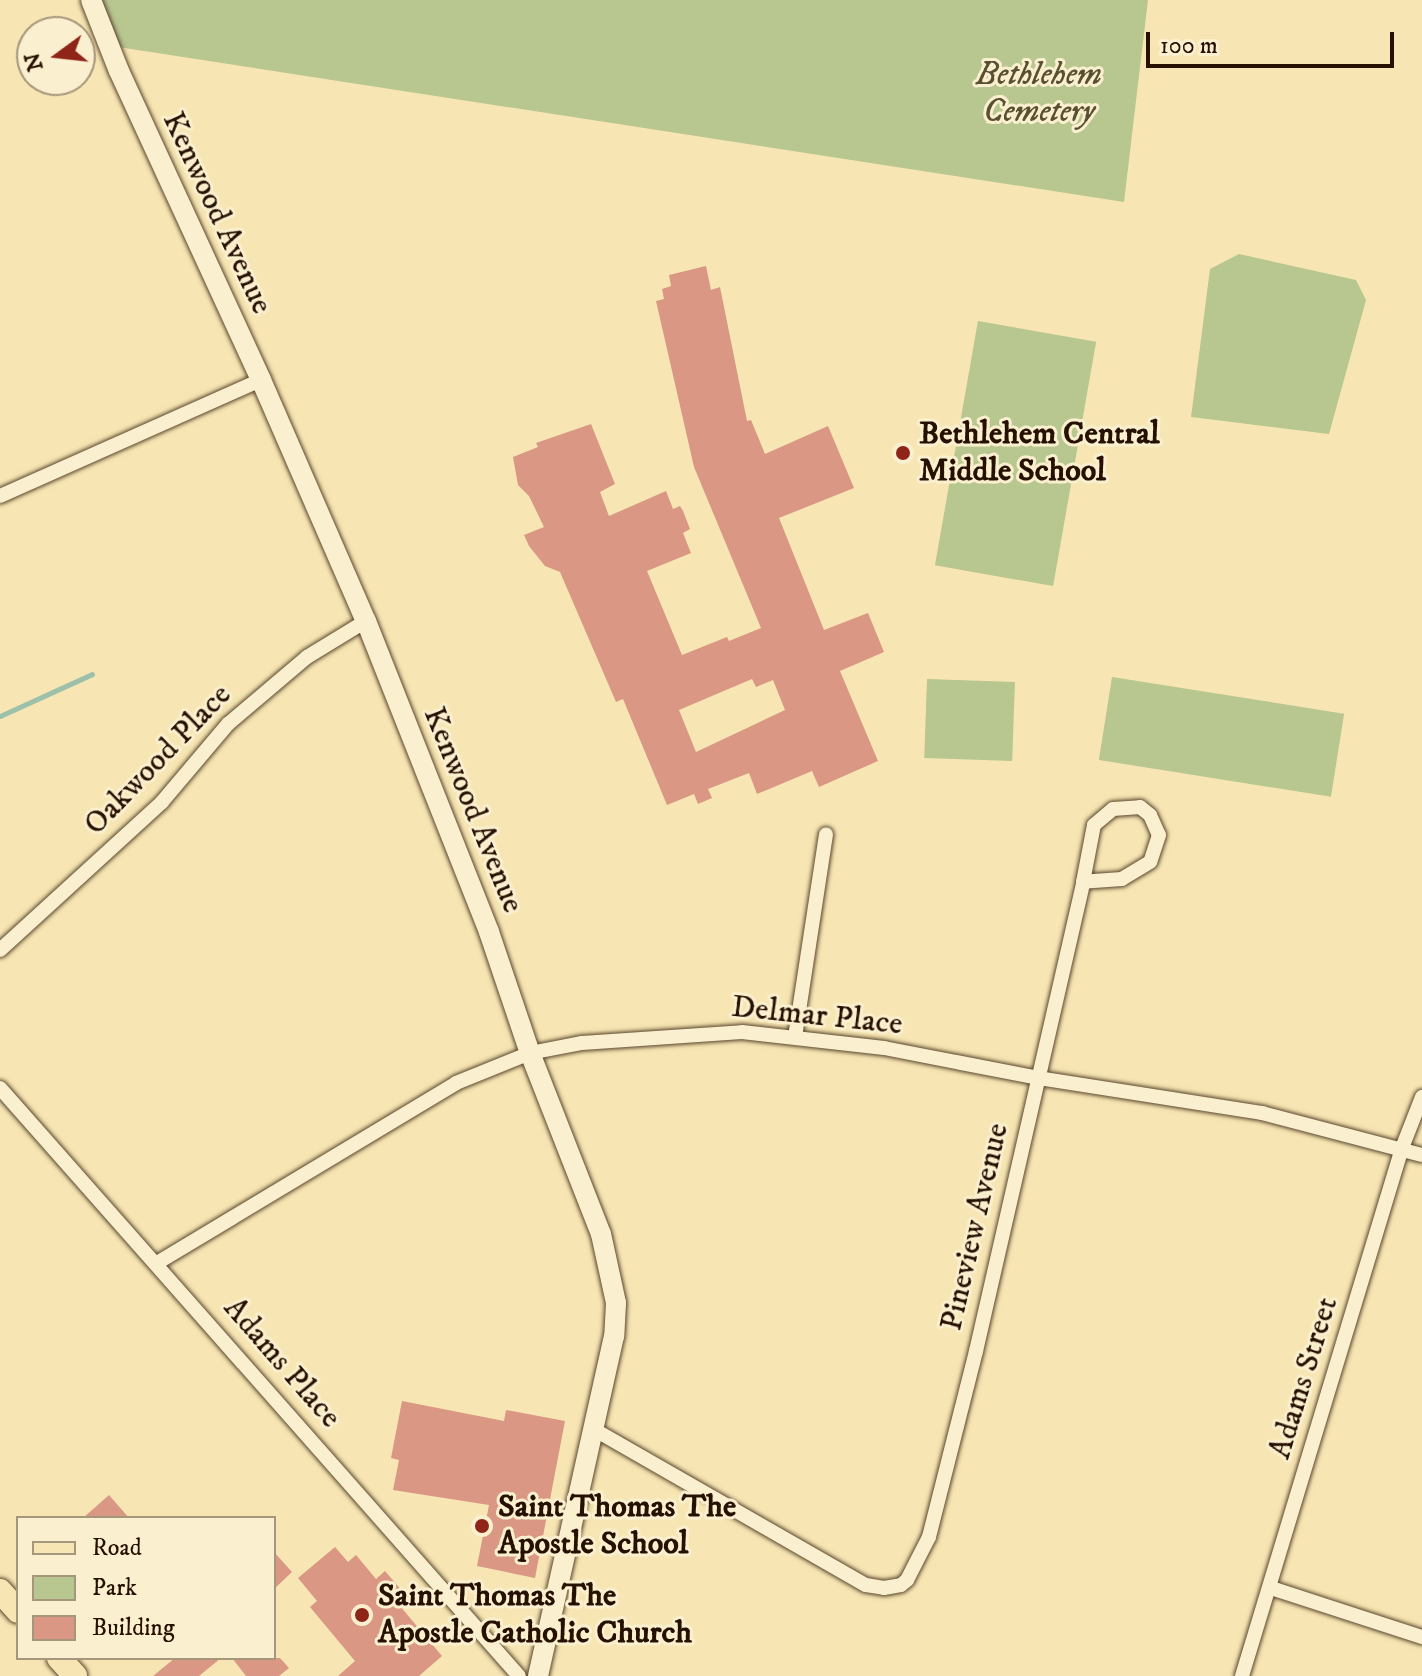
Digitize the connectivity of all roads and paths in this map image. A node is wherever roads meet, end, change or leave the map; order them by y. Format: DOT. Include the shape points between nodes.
graph roads {
  1 [pos="91,0"];
  2 [pos="261,380"];
  3 [pos="0,496"];
  4 [pos="366,621"];
  5 [pos="826,834"];
  6 [pos="1083,882"];
  7 [pos="0,950"];
  8 [pos="795,1037"];
  9 [pos="530,1053"];
  10 [pos="1038,1078"];
  11 [pos="0,1088"];
  12 [pos="1422,1097"];
  13 [pos="1402,1148"];
  14 [pos="1422,1155"];
  15 [pos="157,1263"];
  16 [pos="595,1430"];
  17 [pos="1271,1588"];
  18 [pos="0,1591"];
  19 [pos="16,1609"];
  20 [pos="1422,1637"];
  21 [pos="61,1660"];
  22 [pos="75,1676"];
  23 [pos="519,1676"];
  24 [pos="538,1676"];
  25 [pos="1242,1676"];
  1 -- 2 [label="street, Kenwood Avenue"];
  2 -- 3 [label="street"];
  2 -- 4 [label="street, Kenwood Avenue"];
  4 -- 7 [label="street, Oakwood Place" via="307,657 228,724 162,802"];
  4 -- 9 [label="street, Kenwood Avenue" via="489,932"];
  5 -- 8 [label="street"];
  6 -- 6 [label="street, Pineview Avenue" via="1090,837 1103,816 1125,807 1140,807 1150,815 1159,835 1144,869 1122,879"];
  6 -- 10 [label="street, Pineview Avenue"];
  8 -- 9 [label="street, Delmar Place" via="742,1032 582,1043"];
  8 -- 10 [label="street, Delmar Place"];
  9 -- 15 [label="street, Delmar Place" via="456,1083"];
  9 -- 16 [label="street, Kenwood Avenue" via="601,1234 616,1303"];
  10 -- 13 [label="street, Delmar Place" via="1262,1113"];
  10 -- 16 [label="street, Pineview Avenue" via="929,1537 907,1580 884,1588 866,1585"];
  11 -- 15 [label="street, Adams Place"];
  12 -- 13 [label="street, Adams Street"];
  13 -- 14 [label="street, Delmar Place"];
  13 -- 17 [label="street, Adams Street"];
  15 -- 23 [label="street, Adams Place"];
  16 -- 24 [label="street, Kenwood Avenue"];
  17 -- 20 [label="street"];
  17 -- 25 [label="street, Adams Street"];
  18 -- 19 [label="main road"];
  21 -- 22 [label="main road"];
}
